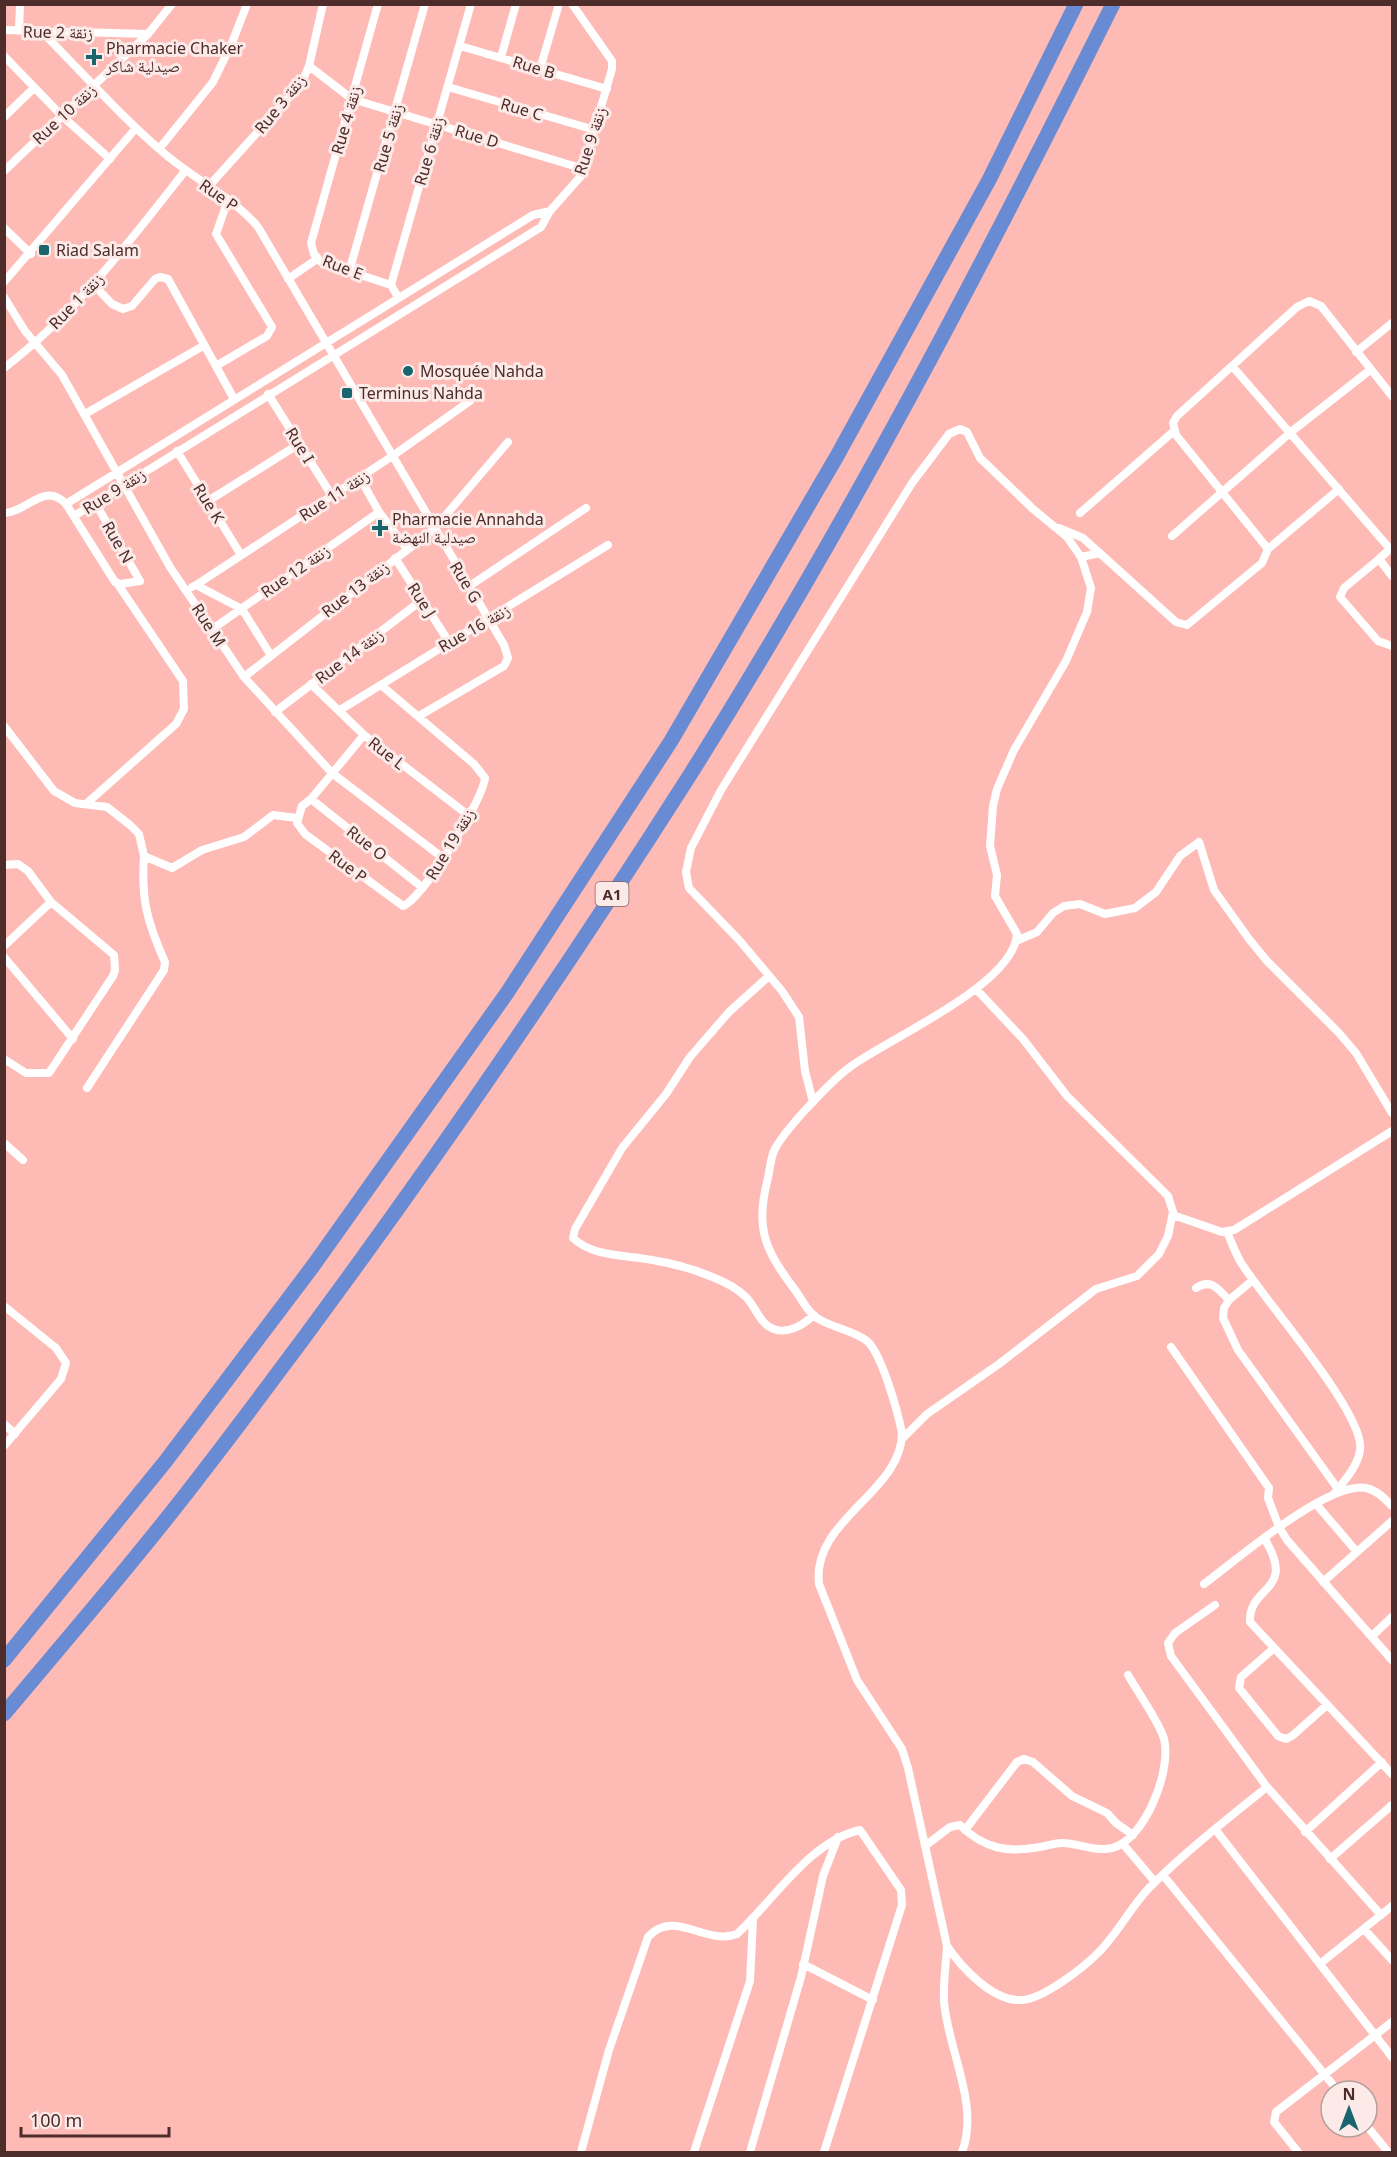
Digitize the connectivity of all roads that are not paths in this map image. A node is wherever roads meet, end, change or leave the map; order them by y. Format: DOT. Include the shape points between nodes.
graph roads {
  1 [pos="20,4"];
  2 [pos="172,4"];
  3 [pos="323,4"];
  4 [pos="378,4"];
  5 [pos="425,4"];
  6 [pos="471,4"];
  7 [pos="516,4"];
  8 [pos="558,4"];
  9 [pos="572,4"];
  10 [pos="1076,4"];
  11 [pos="1113,4"];
  12 [pos="246,6"];
  13 [pos="4,30"];
  14 [pos="19,31"];
  15 [pos="41,31"];
  16 [pos="148,34"];
  17 [pos="460,46"];
  18 [pos="4,56"];
  19 [pos="501,57"];
  20 [pos="309,66"];
  21 [pos="540,69"];
  22 [pos="95,85"];
  23 [pos="448,87"];
  24 [pos="34,88"];
  25 [pos="607,89"];
  26 [pos="352,99"];
  27 [pos="396,111"];
  28 [pos="62,116"];
  29 [pos="4,117"];
  30 [pos="436,123"];
  31 [pos="136,128"];
  32 [pos="595,130"];
  33 [pos="159,149"];
  34 [pos="110,159"];
  35 [pos="584,169"];
  36 [pos="4,171"];
  37 [pos="185,171"];
  38 [pos="208,188"];
  39 [pos="228,200"];
  40 [pos="550,211"];
  41 [pos="4,228"];
  42 [pos="312,236"];
  43 [pos="31,254"];
  44 [pos="317,259"];
  45 [pos="349,272"];
  46 [pos="288,279"];
  47 [pos="4,282"];
  48 [pos="93,284"];
  49 [pos="391,285"];
  50 [pos="4,297"];
  51 [pos="398,297"];
  52 [pos="1392,323"];
  53 [pos="36,342"];
  54 [pos="326,343"];
  55 [pos="203,346"];
  56 [pos="1356,352"];
  57 [pos="334,356"];
  58 [pos="216,366"];
  59 [pos="1233,367"];
  60 [pos="4,368"];
  61 [pos="1370,370"];
  62 [pos="356,393"];
  63 [pos="268,394"];
  64 [pos="1392,396"];
  65 [pos="234,399"];
  66 [pos="470,401"];
  67 [pos="85,414"];
  68 [pos="1174,431"];
  69 [pos="1291,432"];
  70 [pos="508,442"];
  71 [pos="299,444"];
  72 [pos="177,451"];
  73 [pos="391,458"];
  74 [pos="117,473"];
  75 [pos="360,478"];
  76 [pos="125,485"];
  77 [pos="1339,489"];
  78 [pos="1222,492"];
  79 [pos="332,496"];
  80 [pos="208,501"];
  81 [pos="66,504"];
  82 [pos="96,504"];
  83 [pos="586,508"];
  84 [pos="379,512"];
  85 [pos="5,513"];
  86 [pos="1080,513"];
  87 [pos="74,516"];
  88 [pos="1059,528"];
  89 [pos="434,529"];
  90 [pos="1172,536"];
  91 [pos="608,545"];
  92 [pos="1391,548"];
  93 [pos="407,549"];
  94 [pos="1268,549"];
  95 [pos="1100,553"];
  96 [pos="241,555"];
  97 [pos="1081,557"];
  98 [pos="395,558"];
  99 [pos="1379,559"];
  100 [pos="1392,576"];
  101 [pos="117,583"];
  102 [pos="196,585"];
  103 [pos="468,587"];
  104 [pos="186,589"];
  105 [pos="422,600"];
  106 [pos="242,609"];
  107 [pos="489,620"];
  108 [pos="211,630"];
  109 [pos="449,642"];
  110 [pos="1392,646"];
  111 [pos="270,654"];
  112 [pos="244,677"];
  113 [pos="311,684"];
  114 [pos="381,685"];
  115 [pos="340,710"];
  116 [pos="275,712"];
  117 [pos="419,716"];
  118 [pos="4,726"];
  119 [pos="364,735"];
  120 [pos="332,773"];
  121 [pos="311,799"];
  122 [pos="86,805"];
  123 [pos="468,815"];
  124 [pos="297,818"];
  125 [pos="144,856"];
  126 [pos="443,858"];
  127 [pos="4,865"];
  128 [pos="423,888"];
  129 [pos="390,898"];
  130 [pos="51,902"];
  131 [pos="1016,940"];
  132 [pos="4,946"];
  133 [pos="4,957"];
  134 [pos="769,976"];
  135 [pos="976,990"];
  136 [pos="73,1039"];
  137 [pos="4,1059"];
  138 [pos="87,1088"];
  139 [pos="813,1102"];
  140 [pos="1392,1113"];
  141 [pos="1392,1131"];
  142 [pos="4,1143"];
  143 [pos="23,1160"];
  144 [pos="1173,1215"];
  145 [pos="1227,1232"];
  146 [pos="1253,1280"];
  147 [pos="1196,1288"];
  148 [pos="1229,1300"];
  149 [pos="4,1305"];
  150 [pos="814,1315"];
  151 [pos="1171,1347"];
  152 [pos="4,1424"];
  153 [pos="15,1434"];
  154 [pos="902,1439"];
  155 [pos="4,1446"];
  156 [pos="1336,1491"];
  157 [pos="1316,1504"];
  158 [pos="1392,1506"];
  159 [pos="1392,1521"];
  160 [pos="1279,1527"];
  161 [pos="1264,1539"];
  162 [pos="1357,1552"];
  163 [pos="1323,1581"];
  164 [pos="1204,1584"];
  165 [pos="1215,1605"];
  166 [pos="1392,1617"];
  167 [pos="1372,1636"];
  168 [pos="1273,1649"];
  169 [pos="4,1660"];
  170 [pos="1392,1660"];
  171 [pos="1128,1675"];
  172 [pos="1327,1706"];
  173 [pos="4,1714"];
  174 [pos="1382,1762"];
  175 [pos="1392,1774"];
  176 [pos="1267,1786"];
  177 [pos="1392,1805"];
  178 [pos="1215,1829"];
  179 [pos="965,1830"];
  180 [pos="1305,1832"];
  181 [pos="1134,1835"];
  182 [pos="838,1837"];
  183 [pos="1123,1844"];
  184 [pos="925,1846"];
  185 [pos="1330,1858"];
  186 [pos="1163,1875"];
  187 [pos="1155,1882"];
  188 [pos="1392,1906"];
  189 [pos="1381,1915"];
  190 [pos="753,1919"];
  191 [pos="1364,1929"];
  192 [pos="947,1946"];
  193 [pos="1392,1960"];
  194 [pos="1321,1963"];
  195 [pos="803,1964"];
  196 [pos="873,2000"];
  197 [pos="1392,2022"];
  198 [pos="1376,2036"];
  199 [pos="1392,2057"];
  200 [pos="1325,2076"];
  201 [pos="1328,2079"];
  202 [pos="1378,2139"];
  203 [pos="581,2152"];
  204 [pos="694,2152"];
  205 [pos="750,2152"];
  206 [pos="824,2152"];
  207 [pos="962,2152"];
  208 [pos="1298,2152"];
  209 [pos="1389,2152"];
  1 -- 14 [label="street"];
  2 -- 16 [label="street, Rue 10 زنقة"];
  3 -- 20 [label="street, Rue 3 زنقة"];
  4 -- 26 [label="street, Rue 4 زنقة"];
  5 -- 27 [label="street, Rue 5 زنقة"];
  6 -- 17 [label="street, Rue 6 زنقة"];
  7 -- 19 [label="street"];
  8 -- 21 [label="street"];
  9 -- 25 [label="street, Rue 9 زنقة" via="612,61"];
  10 -- 169 [label="highway, A1" via="989,180 837,456 658,761 507,993 313,1266 165,1462"];
  11 -- 173 [label="highway, A1" via="895,424 689,776 551,988 379,1237 203,1472"];
  12 -- 33 [label="street" via="213,82"];
  13 -- 14 [label="street, Rue 2 زنقة"];
  14 -- 15 [label="street, Rue 2 زنقة"];
  15 -- 16 [label="street, Rue 2 زنقة"];
  15 -- 22 [label="street, Rue P"];
  16 -- 22 [label="street, Rue 10 زنقة"];
  17 -- 19 [label="street, Rue B"];
  17 -- 23 [label="street, Rue 6 زنقة"];
  18 -- 24 [label="street"];
  19 -- 21 [label="street, Rue B"];
  20 -- 26 [label="street, Rue D"];
  20 -- 38 [label="street, Rue 3 زنقة" via="301,84"];
  21 -- 25 [label="street, Rue B"];
  22 -- 28 [label="street, Rue 10 زنقة"];
  22 -- 31 [label="street, Rue P"];
  23 -- 30 [label="street, Rue 6 زنقة"];
  23 -- 32 [label="street, Rue C"];
  24 -- 28 [label="street"];
  24 -- 29 [label="street"];
  25 -- 32 [label="street, Rue 9 زنقة"];
  26 -- 27 [label="street, Rue D"];
  26 -- 42 [label="street, Rue 4 زنقة"];
  27 -- 30 [label="street, Rue D"];
  27 -- 45 [label="street, Rue 5 زنقة"];
  28 -- 34 [label="street"];
  28 -- 36 [label="street, Rue 10 زنقة"];
  30 -- 35 [label="street, Rue D"];
  30 -- 49 [label="street, Rue 6 زنقة"];
  31 -- 33 [label="street, Rue P"];
  31 -- 34 [label="street"];
  32 -- 35 [label="street, Rue 9 زنقة"];
  33 -- 37 [label="street, Rue P"];
  34 -- 43 [label="street"];
  35 -- 40 [label="street, Rue 9 زنقة" via="571,190"];
  37 -- 38 [label="street, Rue P"];
  37 -- 48 [label="street, Rue 1 زنقة"];
  38 -- 39 [label="street, Rue P"];
  39 -- 46 [label="street, Rue P" via="258,227"];
  39 -- 58 [label="street" via="216,234 272,327 267,336"];
  40 -- 51 [label="street, Rue 9 زنقة" via="532,214"];
  40 -- 57 [label="street, Rue 9 زنقة" via="541,227"];
  41 -- 43 [label="street"];
  42 -- 44 [label="street, Rue E"];
  43 -- 47 [label="street"];
  44 -- 45 [label="street, Rue E"];
  44 -- 46 [label="street"];
  45 -- 49 [label="street, Rue E"];
  46 -- 54 [label="street, Rue P"];
  48 -- 53 [label="street, Rue 1 زنقة"];
  48 -- 55 [label="street" via="111,303 123,309 132,306 155,279 166,278"];
  49 -- 51 [label="street"];
  50 -- 53 [label="street"];
  51 -- 54 [label="street, Rue 9 زنقة"];
  52 -- 56 [label="street"];
  53 -- 60 [label="street, Rue 1 زنقة"];
  53 -- 67 [label="street, Rue M"];
  54 -- 57 [label="street, Rue P"];
  54 -- 65 [label="street, Rue 9 زنقة"];
  55 -- 58 [label="street"];
  55 -- 67 [label="street"];
  56 -- 59 [label="street" via="1321,306 1309,301 1297,307"];
  56 -- 61 [label="street"];
  57 -- 62 [label="street, Rue P"];
  57 -- 63 [label="street, Rue 9 زنقة"];
  58 -- 65 [label="street"];
  59 -- 68 [label="street" via="1177,416"];
  59 -- 69 [label="street"];
  61 -- 64 [label="street"];
  61 -- 69 [label="street"];
  62 -- 73 [label="street, Rue G"];
  63 -- 71 [label="street, Rue I"];
  63 -- 72 [label="street, Rue 9 زنقة"];
  65 -- 74 [label="street, Rue 9 زنقة"];
  66 -- 73 [label="street, Rue 11 زنقة"];
  67 -- 74 [label="street, Rue M"];
  68 -- 78 [label="street"];
  68 -- 86 [label="street"];
  69 -- 77 [label="street"];
  69 -- 78 [label="street"];
  70 -- 89 [label="street, Rue 13 زنقة"];
  71 -- 79 [label="street, Rue I"];
  71 -- 80 [label="street"];
  72 -- 76 [label="street, Rue 9 زنقة"];
  72 -- 80 [label="street, Rue K"];
  73 -- 75 [label="street, Rue 11 زنقة"];
  73 -- 89 [label="street, Rue G"];
  74 -- 76 [label="street, Rue M"];
  74 -- 81 [label="street, Rue 9 زنقة"];
  75 -- 79 [label="street, Rue 11 زنقة"];
  75 -- 84 [label="street"];
  76 -- 82 [label="street, Rue 9 زنقة"];
  76 -- 104 [label="street, Rue M"];
  77 -- 92 [label="street"];
  77 -- 94 [label="street"];
  78 -- 90 [label="street"];
  78 -- 94 [label="street"];
  79 -- 96 [label="street, Rue 11 زنقة"];
  80 -- 96 [label="street, Rue K"];
  81 -- 85 [label="street" via="49,495"];
  81 -- 87 [label="street, Rue 9 زنقة"];
  82 -- 87 [label="street, Rue 9 زنقة"];
  82 -- 101 [label="street, Rue N" via="140,581"];
  83 -- 103 [label="street"];
  84 -- 93 [label="street"];
  84 -- 106 [label="street, Rue 12 زنقة"];
  87 -- 101 [label="street"];
  88 -- 95 [label="street" via="1077,534"];
  88 -- 97 [label="street"];
  88 -- 134 [label="street" via="1033,509 980,458 964,430 952,431 912,483 721,790 691,848 686,872 689,888"];
  89 -- 93 [label="street, Rue 13 زنقة"];
  89 -- 103 [label="street, Rue G"];
  91 -- 107 [label="street, Rue 16 زنقة"];
  92 -- 99 [label="street"];
  93 -- 98 [label="street, Rue 13 زنقة"];
  94 -- 95 [label="street" via="1262,563 1191,624 1183,626"];
  95 -- 97 [label="street"];
  96 -- 102 [label="street, Rue 11 زنقة"];
  97 -- 131 [label="street" via="1091,588 1087,612 1056,682 1014,750 993,806 990,846 997,875 995,896 1014,926"];
  98 -- 105 [label="street, Rue J"];
  98 -- 111 [label="street, Rue 13 زنقة"];
  99 -- 100 [label="street"];
  99 -- 110 [label="street" via="1344,588 1340,597 1378,641"];
  101 -- 122 [label="street" via="183,681 184,709 176,724"];
  102 -- 104 [label="street"];
  102 -- 106 [label="street"];
  103 -- 107 [label="street, Rue G"];
  104 -- 108 [label="street, Rue M"];
  105 -- 109 [label="street, Rue J"];
  105 -- 113 [label="street, Rue 14 زنقة"];
  106 -- 108 [label="street, Rue 12 زنقة"];
  106 -- 111 [label="street"];
  107 -- 109 [label="street, Rue 16 زنقة"];
  107 -- 117 [label="street, Rue G" via="508,658 506,663"];
  108 -- 112 [label="street, Rue M"];
  109 -- 114 [label="street, Rue 16 زنقة"];
  111 -- 112 [label="street, Rue 13 زنقة"];
  112 -- 116 [label="street, Rue M"];
  113 -- 115 [label="street, Rue L"];
  113 -- 116 [label="street, Rue 14 زنقة"];
  114 -- 115 [label="street, Rue 16 زنقة"];
  114 -- 117 [label="street"];
  115 -- 119 [label="street, Rue L"];
  116 -- 120 [label="street, Rue M"];
  117 -- 123 [label="street, Rue 19 زنقة" via="481,770 485,782"];
  118 -- 122 [label="street" via="54,791"];
  119 -- 120 [label="street"];
  119 -- 123 [label="street, Rue L"];
  120 -- 121 [label="street"];
  120 -- 126 [label="street, Rue M"];
  121 -- 124 [label="street" via="302,806"];
  121 -- 128 [label="street, Rue O"];
  122 -- 125 [label="street" via="107,807 130,825 139,834"];
  123 -- 126 [label="street, Rue 19 زنقة"];
  124 -- 125 [label="street" via="273,815 244,837 195,852 172,868"];
  124 -- 129 [label="street, Rue P" via="298,827 305,834"];
  125 -- 138 [label="street" via="142,891 165,962 164,970"];
  126 -- 128 [label="street, Rue 19 زنقة"];
  127 -- 130 [label="street" via="18,864 28,871"];
  128 -- 129 [label="street, Rue 19 زنقة" via="405,905"];
  130 -- 132 [label="street"];
  130 -- 136 [label="street" via="115,959 113,976"];
  131 -- 135 [label="street" via="1009,957"];
  131 -- 140 [label="street" via="1037,932 1064,906 1080,904 1112,915 1142,905 1156,892 1180,856 1199,842 1214,890 1267,961 1356,1053"];
  133 -- 136 [label="street"];
  134 -- 139 [label="street" via="799,1017"];
  134 -- 150 [label="street" via="742,999 690,1057 622,1148 573,1236 579,1244 599,1251 709,1275 736,1288 767,1325 775,1329 799,1328"];
  135 -- 139 [label="street" via="850,1067"];
  135 -- 144 [label="street" via="1023,1039 1067,1096 1168,1196"];
  136 -- 137 [label="street" via="53,1069 45,1074 26,1073"];
  139 -- 150 [label="street" via="774,1150 761,1217 767,1250 774,1264"];
  141 -- 145 [label="street"];
  142 -- 143 [label="street"];
  144 -- 145 [label="street"];
  144 -- 154 [label="street" via="1159,1254 1137,1276 1096,1289 927,1414"];
  145 -- 146 [label="street"];
  146 -- 148 [label="street"];
  146 -- 156 [label="street" via="1356,1428 1361,1449"];
  147 -- 148 [label="street" via="1210,1283"];
  148 -- 156 [label="street" via="1223,1318 1238,1350"];
  149 -- 153 [label="street" via="56,1348 66,1363 61,1379"];
  150 -- 154 [label="street" via="867,1341 880,1358"];
  151 -- 160 [label="street" via="1269,1488 1268,1498"];
  152 -- 153 [label="street"];
  153 -- 155 [label="street"];
  154 -- 184 [label="street" via="884,1475 829,1541 817,1568 825,1603 857,1680 902,1749 914,1784"];
  156 -- 157 [label="street"];
  156 -- 158 [label="street" via="1365,1487 1382,1495"];
  157 -- 160 [label="street"];
  157 -- 162 [label="street"];
  159 -- 162 [label="street"];
  160 -- 161 [label="street"];
  160 -- 163 [label="street"];
  161 -- 164 [label="street"];
  161 -- 168 [label="street" via="1276,1562 1276,1574 1252,1608 1250,1622"];
  162 -- 163 [label="street"];
  163 -- 167 [label="street"];
  165 -- 176 [label="street" via="1175,1633 1168,1643 1169,1652"];
  166 -- 167 [label="street"];
  167 -- 170 [label="street"];
  168 -- 172 [label="street"];
  168 -- 172 [label="street" via="1241,1677 1239,1688 1278,1736 1292,1736"];
  171 -- 181 [label="street" via="1164,1738 1166,1758 1161,1784"];
  172 -- 174 [label="street"];
  174 -- 175 [label="street"];
  174 -- 180 [label="street"];
  176 -- 178 [label="street"];
  176 -- 180 [label="street"];
  177 -- 185 [label="street"];
  178 -- 186 [label="street"];
  178 -- 194 [label="street"];
  179 -- 181 [label="street" via="1017,1762 1024,1759 1033,1762 1072,1796 1107,1813"];
  179 -- 183 [label="street" via="994,1847 1013,1851 1062,1843 1099,1849"];
  179 -- 184 [label="street" via="960,1825 950,1827"];
  180 -- 185 [label="street"];
  181 -- 183 [label="street"];
  182 -- 190 [label="street" via="810,1856"];
  182 -- 195 [label="street" via="823,1876"];
  182 -- 196 [label="street" via="860,1830 901,1890 901,1911"];
  183 -- 187 [label="street"];
  184 -- 192 [label="street"];
  185 -- 189 [label="street"];
  186 -- 187 [label="street"];
  186 -- 200 [label="street"];
  187 -- 192 [label="street" via="1098,1953 1032,1998 1009,1999 986,1986 965,1970"];
  188 -- 189 [label="street"];
  189 -- 191 [label="street"];
  190 -- 203 [label="street" via="737,1934 723,1938 676,1925 662,1926 648,1937 609,2050"];
  190 -- 204 [label="street" via="750,1981"];
  191 -- 193 [label="street"];
  191 -- 194 [label="street"];
  192 -- 207 [label="street" via="944,2002 968,2113 967,2140"];
  194 -- 198 [label="street"];
  195 -- 196 [label="street"];
  195 -- 205 [label="street"];
  196 -- 206 [label="street"];
  197 -- 198 [label="street"];
  198 -- 199 [label="street"];
  198 -- 200 [label="street"];
  200 -- 201 [label="street"];
  200 -- 208 [label="street" via="1276,2112 1274,2122"];
  202 -- 209 [label="street"];
}
